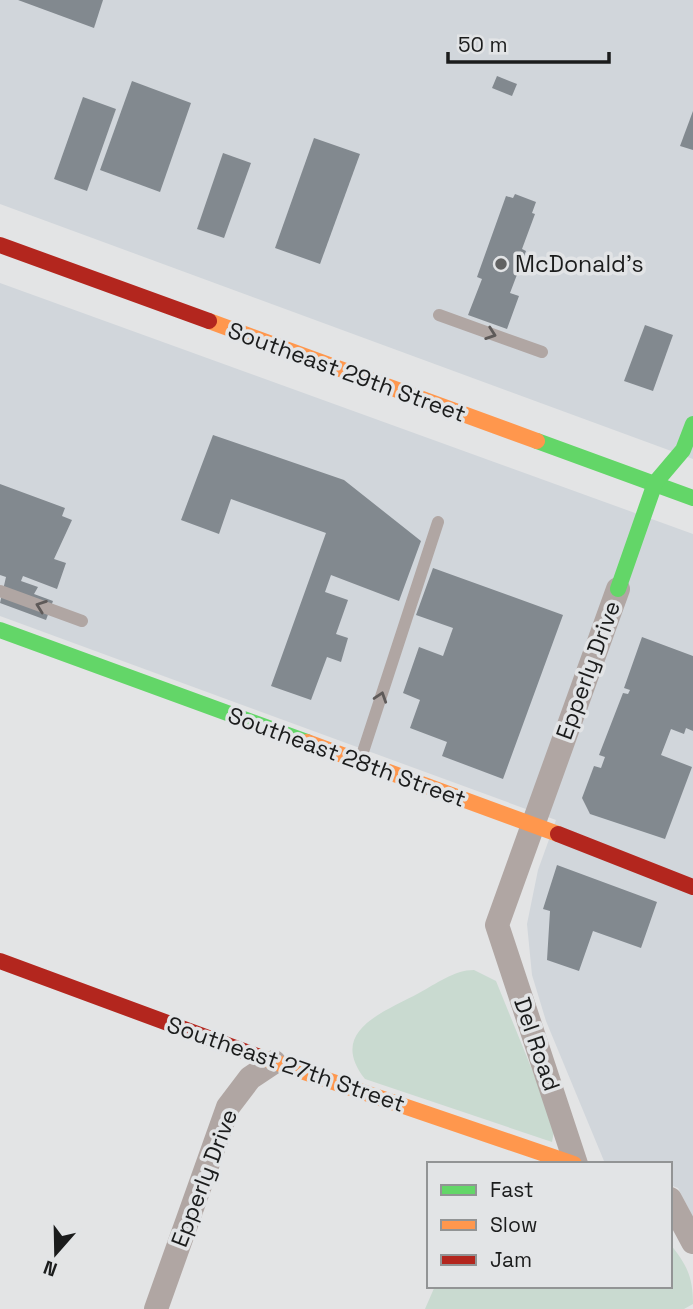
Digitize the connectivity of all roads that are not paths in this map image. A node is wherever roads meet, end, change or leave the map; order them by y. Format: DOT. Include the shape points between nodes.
graph roads {
  1 [pos="0,245"];
  2 [pos="439,315"];
  3 [pos="542,352"];
  4 [pos="693,424"];
  5 [pos="654,483"];
  6 [pos="693,498"];
  7 [pos="438,522"];
  8 [pos="618,589"];
  9 [pos="0,591"];
  10 [pos="82,621"];
  11 [pos="0,630"];
  12 [pos="360,762"];
  13 [pos="532,824"];
  14 [pos="693,887"];
  15 [pos="497,925"];
  16 [pos="0,961"];
  17 [pos="274,1062"];
  18 [pos="569,1162"];
  19 [pos="574,1162"];
  20 [pos="672,1200"];
  21 [pos="693,1242"];
  22 [pos="156,1309"];
  1 -- 5 [label="street, Southeast 29th Street"];
  2 -- 3 [label="lane, one-way"];
  4 -- 5 [label="street, Epperly Drive" via="683,450"];
  5 -- 6 [label="street, Southeast 29th Street"];
  5 -- 8 [label="street, Epperly Drive"];
  12 -- 7 [label="lane, one-way"];
  8 -- 13 [label="street, Epperly Drive"];
  10 -- 9 [label="lane, one-way"];
  11 -- 12 [label="street, Southeast 28th Street"];
  12 -- 13 [label="street, Southeast 28th Street"];
  13 -- 14 [label="street, Southeast 28th Street"];
  13 -- 15 [label="street, Epperly Drive"];
  15 -- 19 [label="street, Del Road"];
  16 -- 17 [label="street, Southeast 27th Street"];
  17 -- 18 [label="street, Southeast 27th Street"];
  17 -- 22 [label="street, Epperly Drive" via="250,1078 228,1107"];
  20 -- 21 [label="street"];
}
